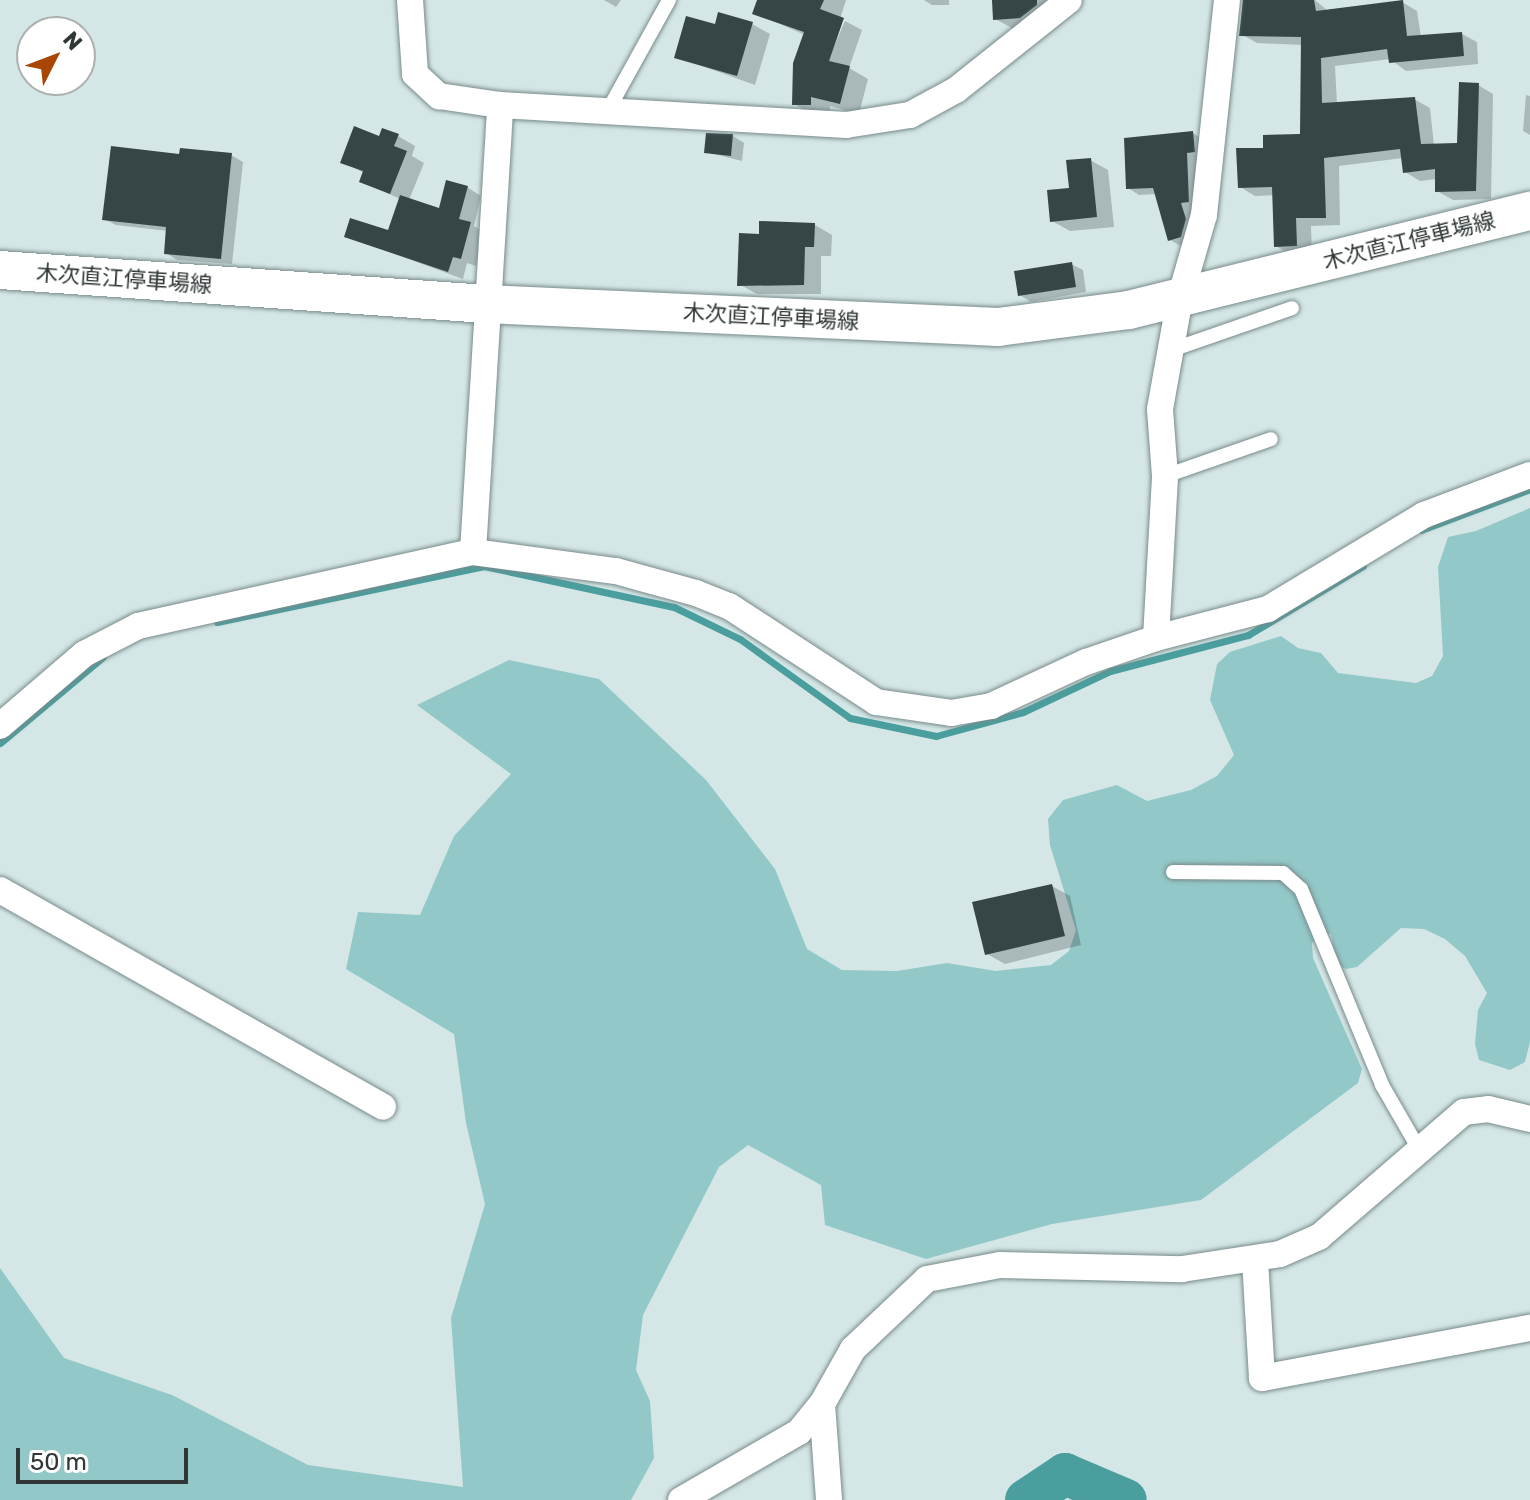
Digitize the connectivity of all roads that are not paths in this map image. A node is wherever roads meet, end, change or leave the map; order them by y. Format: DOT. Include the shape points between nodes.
graph roads {
  1 [pos="410,0"];
  2 [pos="669,0"];
  3 [pos="1069,0"];
  4 [pos="1227,0"];
  5 [pos="500,105"];
  6 [pos="607,112"];
  7 [pos="1530,211"];
  8 [pos="0,270"];
  9 [pos="1180,298"];
  10 [pos="485,304"];
  11 [pos="1292,308"];
  12 [pos="1171,350"];
  13 [pos="1271,439"];
  14 [pos="1530,475"];
  15 [pos="1165,476"];
  16 [pos="473,552"];
  17 [pos="1156,638"];
  18 [pos="0,726"];
  19 [pos="1173,872"];
  20 [pos="0,890"];
  21 [pos="383,1107"];
  22 [pos="1530,1119"];
  23 [pos="1419,1149"];
  24 [pos="1255,1260"];
  25 [pos="1530,1328"];
  26 [pos="822,1404"];
  27 [pos="681,1500"];
  28 [pos="829,1500"];
  1 -- 5 [label="street" via="415,74 439,96"];
  2 -- 6 [label="lane"];
  3 -- 6 [label="street" via="956,90 910,115 846,125"];
  4 -- 9 [label="street" via="1204,215"];
  5 -- 6 [label="street"];
  5 -- 10 [label="street"];
  7 -- 9 [label="main road, 木次直江停車場線"];
  8 -- 10 [label="main road, 木次直江停車場線"];
  9 -- 10 [label="main road, 木次直江停車場線" via="998,327"];
  9 -- 12 [label="street"];
  10 -- 16 [label="street"];
  11 -- 12 [label="lane"];
  12 -- 15 [label="street" via="1160,409"];
  13 -- 15 [label="lane"];
  14 -- 17 [label="street" via="1424,515 1268,609"];
  15 -- 17 [label="street"];
  16 -- 17 [label="street" via="616,571 696,593 729,606 844,686 876,702 915,711 951,713 991,706 1086,662"];
  16 -- 18 [label="street" via="138,626 84,654"];
  19 -- 23 [label="lane" via="1283,873 1301,889 1382,1085"];
  20 -- 21 [label="street"];
  22 -- 23 [label="street" via="1488,1109 1464,1112"];
  23 -- 24 [label="street" via="1319,1237"];
  24 -- 25 [label="street" via="1262,1378"];
  24 -- 26 [label="street" via="1182,1269 1000,1265 947,1272 910,1291 877,1323 853,1349"];
  26 -- 27 [label="street" via="799,1432 775,1449"];
  26 -- 28 [label="street"];
}
